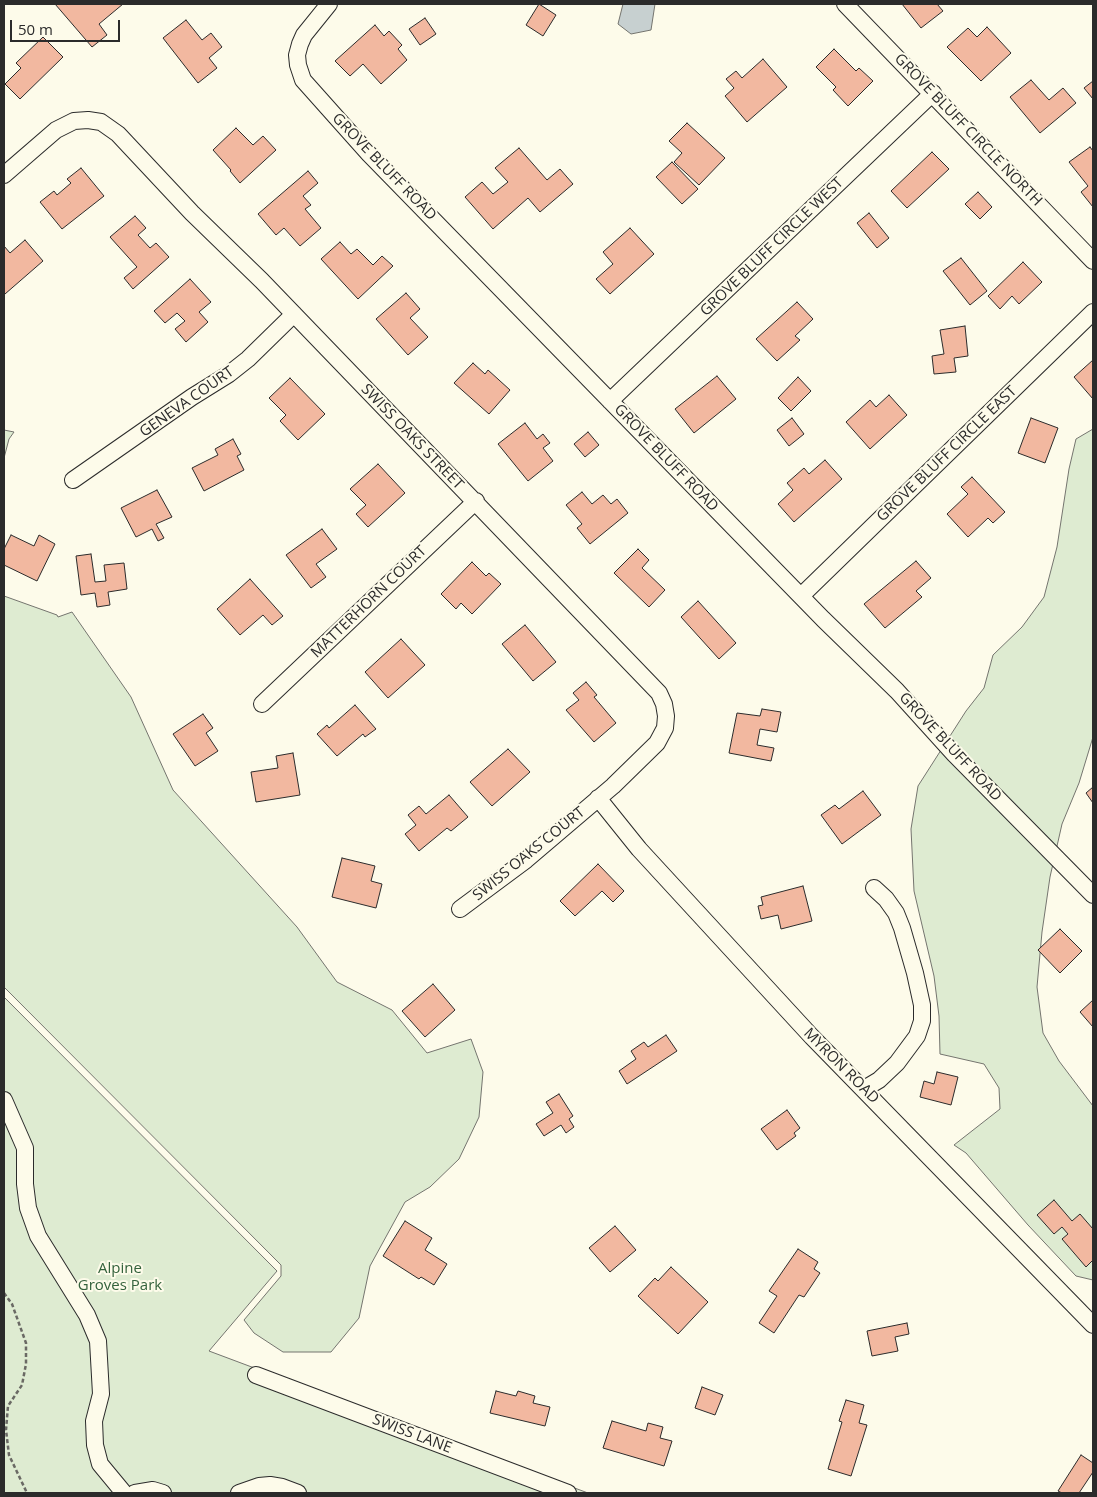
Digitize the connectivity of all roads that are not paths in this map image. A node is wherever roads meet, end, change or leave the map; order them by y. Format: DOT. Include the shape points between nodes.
graph roads {
  1 [pos="329,4"];
  2 [pos="845,4"];
  3 [pos="933,94"];
  4 [pos="4,175"];
  5 [pos="1092,259"];
  6 [pos="1093,312"];
  7 [pos="294,314"];
  8 [pos="610,400"];
  9 [pos="73,480"];
  10 [pos="476,501"];
  11 [pos="801,596"];
  12 [pos="262,704"];
  13 [pos="598,798"];
  14 [pos="874,888"];
  15 [pos="1093,895"];
  16 [pos="460,909"];
  17 [pos="864,1089"];
  18 [pos="4,1100"];
  19 [pos="1093,1326"];
  20 [pos="256,1375"];
  21 [pos="124,1493"];
  22 [pos="135,1493"];
  23 [pos="163,1493"];
  24 [pos="239,1493"];
  25 [pos="298,1493"];
  26 [pos="568,1493"];
  1 -- 8 [label="street, GROVE BLUFF ROAD" via="300,44 298,65 302,80 369,154"];
  2 -- 3 [label="street, GROVE BLUFF CIRCLE NORTH"];
  3 -- 5 [label="street, GROVE BLUFF CIRCLE NORTH"];
  3 -- 8 [label="street, GROVE BLUFF CIRCLE WEST"];
  4 -- 7 [label="street, SWISS OAKS STREET" via="56,130 74,121 88,120 107,125"];
  6 -- 11 [label="street, GROVE BLUFF CIRCLE EAST"];
  7 -- 9 [label="street, GENEVA COURT" via="229,374"];
  7 -- 10 [label="street, SWISS OAKS STREET"];
  8 -- 11 [label="street, GROVE BLUFF ROAD"];
  10 -- 12 [label="street, MATTERHORN COURT"];
  10 -- 13 [label="street, SWISS OAKS STREET" via="659,693 664,704 665,728 660,738"];
  11 -- 15 [label="street, GROVE BLUFF ROAD"];
  13 -- 16 [label="street, SWISS OAKS COURT" via="526,860"];
  13 -- 17 [label="street, MYRON ROAD" via="639,849 732,952"];
  14 -- 17 [label="street" via="896,913 902,928 922,1005 922,1021 917,1036 898,1063 880,1080"];
  17 -- 19 [label="street, MYRON ROAD"];
  18 -- 21 [label="street" via="25,1148 28,1208 38,1236 87,1315 98,1341 101,1394 94,1421 95,1445 100,1464"];
  20 -- 26 [label="street, SWISS LANE"];
  22 -- 23 [label="street" via="153,1490"];
  24 -- 25 [label="street" via="270,1485"];
}
